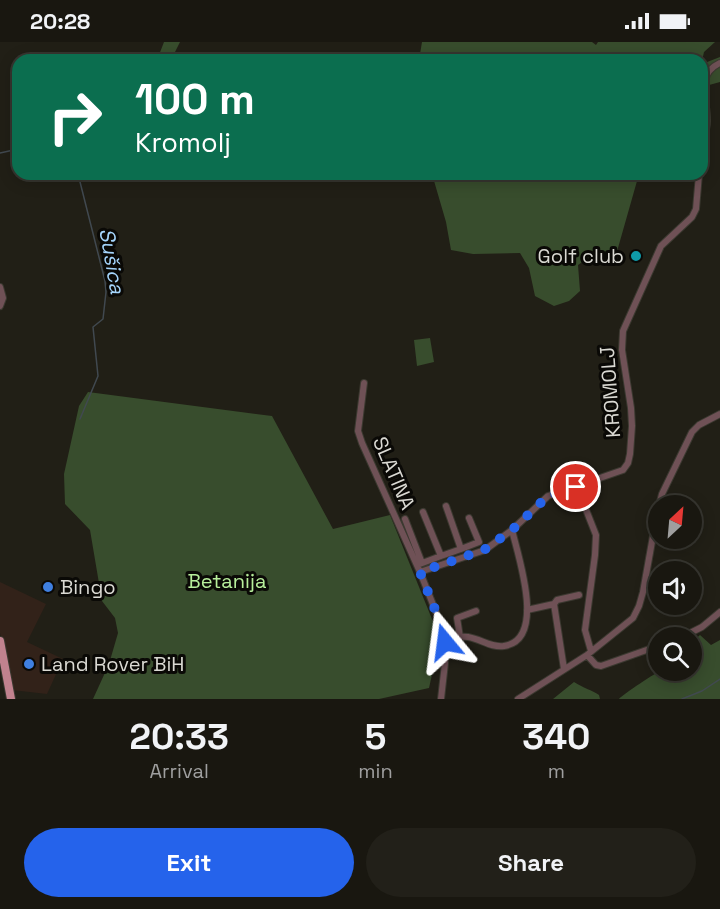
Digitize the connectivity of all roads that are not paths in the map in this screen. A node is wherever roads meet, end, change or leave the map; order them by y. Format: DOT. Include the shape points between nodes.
graph roads {
  1 [pos="720,63"];
  2 [pos="708,72"];
  3 [pos="698,180"];
  4 [pos="0,287"];
  5 [pos="0,306"];
  6 [pos="364,383"];
  7 [pos="720,414"];
  8 [pos="576,487"];
  9 [pos="662,495"];
  10 [pos="446,506"];
  11 [pos="423,512"];
  12 [pos="469,518"];
  13 [pos="405,519"];
  14 [pos="512,530"];
  15 [pos="461,549"];
  16 [pos="651,549"];
  17 [pos="441,556"];
  18 [pos="420,567"];
  19 [pos="579,595"];
  20 [pos="554,604"];
  21 [pos="527,610"];
  22 [pos="476,611"];
  23 [pos="720,612"];
  24 [pos="702,627"];
  25 [pos="460,636"];
  26 [pos="445,637"];
  27 [pos="0,641"];
  28 [pos="648,650"];
  29 [pos="589,653"];
  30 [pos="564,669"];
  31 [pos="11,699"];
  32 [pos="441,699"];
  33 [pos="518,699"];
  1 -- 2 [label="street"];
  3 -- 8 [label="street, KROMOLJ" via="696,209 661,246 623,331 631,408 628,463 623,470"];
  4 -- 5 [label="street"];
  6 -- 18 [label="street, SLATINA" via="359,424 362,443"];
  7 -- 9 [label="street" via="692,432"];
  8 -- 14 [label="street, KROMOLJ" via="548,496"];
  8 -- 29 [label="street" via="596,535 585,630"];
  10 -- 15 [label="street"];
  11 -- 17 [label="street"];
  12 -- 15 [label="street" via="479,542"];
  13 -- 18 [label="street"];
  14 -- 18 [label="street, KROMOLJ" via="484,550"];
  14 -- 21 [label="street"];
  15 -- 17 [label="street"];
  16 -- 29 [label="street" via="633,618"];
  17 -- 18 [label="street"];
  18 -- 26 [label="street"];
  19 -- 20 [label="street"];
  20 -- 21 [label="street"];
  20 -- 30 [label="street"];
  21 -- 25 [label="street" via="525,632 510,645 494,646"];
  22 -- 25 [label="street" via="457,618"];
  23 -- 24 [label="street"];
  25 -- 26 [label="street"];
  26 -- 32 [label="street"];
  27 -- 31 [label="main road"];
  28 -- 29 [label="street" via="601,666"];
  29 -- 30 [label="street"];
  30 -- 33 [label="street"];
}
